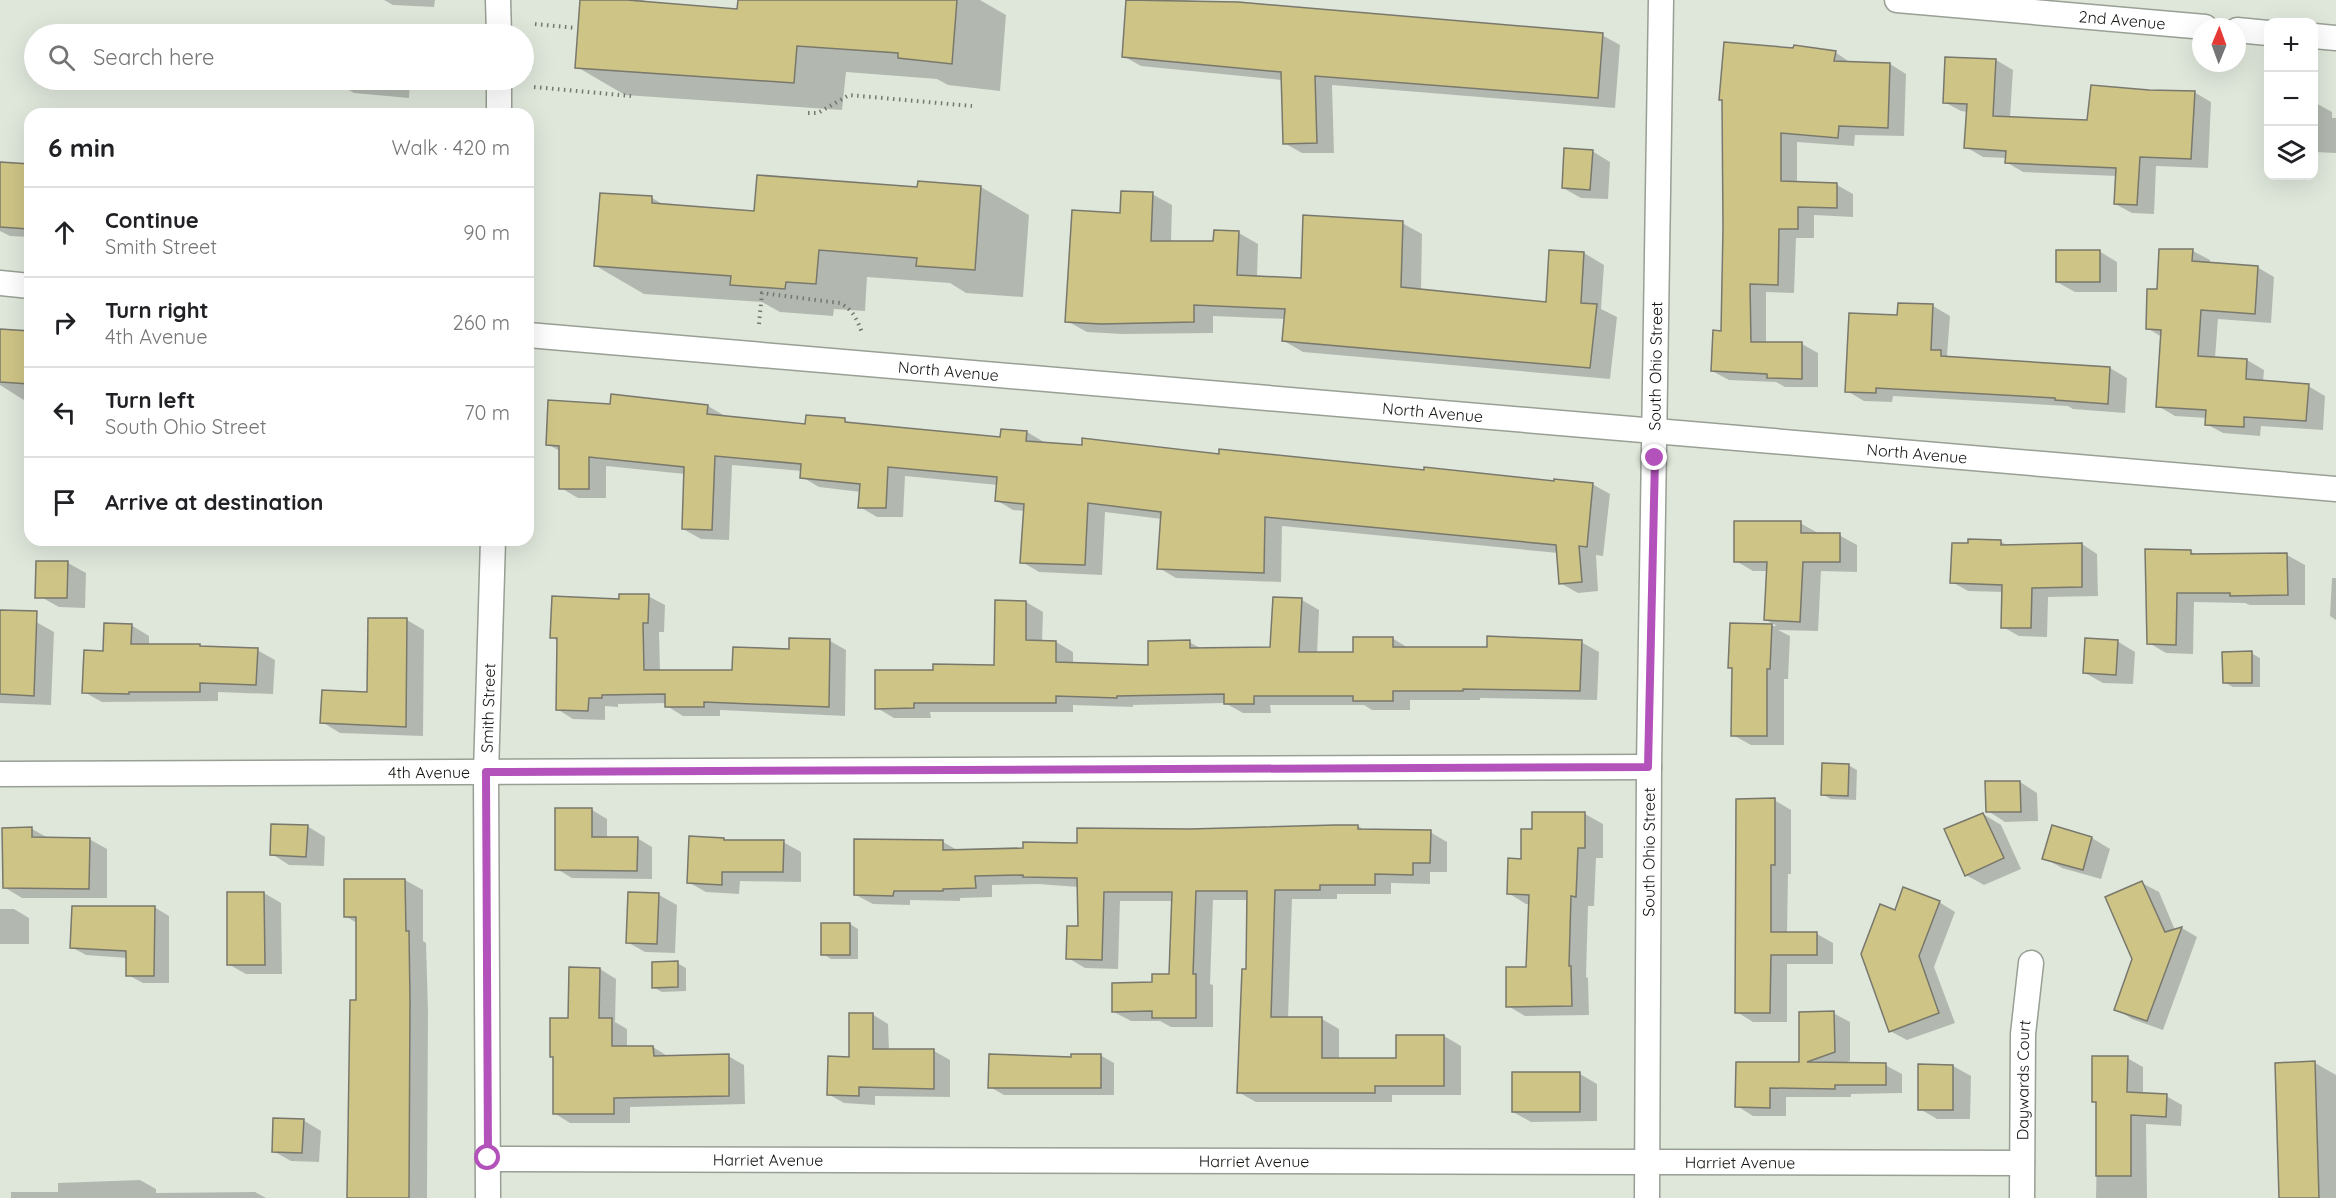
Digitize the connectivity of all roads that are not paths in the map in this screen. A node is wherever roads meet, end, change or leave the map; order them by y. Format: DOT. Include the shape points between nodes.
graph roads {
  1 [pos="498,0"];
  2 [pos="1661,0"];
  3 [pos="1897,0"];
  4 [pos="499,24"];
  5 [pos="2192,26"];
  6 [pos="2246,31"];
  7 [pos="2264,33"];
  8 [pos="2318,36"];
  9 [pos="2336,38"];
  10 [pos="499,90"];
  11 [pos="499,108"];
  12 [pos="0,283"];
  13 [pos="24,285"];
  14 [pos="534,335"];
  15 [pos="1656,431"];
  16 [pos="2336,489"];
  17 [pos="493,546"];
  18 [pos="1648,767"];
  19 [pos="486,772"];
  20 [pos="0,774"];
  21 [pos="2031,963"];
  22 [pos="488,1158"];
  23 [pos="1647,1163"];
  24 [pos="2022,1163"];
  25 [pos="489,1198"];
  26 [pos="1647,1198"];
  27 [pos="2022,1198"];
  1 -- 4 [label="street"];
  2 -- 15 [label="street, South Ohio Street"];
  3 -- 5 [label="street, 2nd Avenue"];
  6 -- 7 [label="street"];
  8 -- 9 [label="street"];
  10 -- 11 [label="street"];
  12 -- 13 [label="street"];
  14 -- 15 [label="street, North Avenue"];
  15 -- 16 [label="street, North Avenue"];
  15 -- 18 [label="street, South Ohio Street"];
  17 -- 19 [label="street, Smith Street"];
  18 -- 19 [label="street, 4th Avenue"];
  18 -- 23 [label="street, South Ohio Street"];
  19 -- 20 [label="street, 4th Avenue"];
  19 -- 22 [label="street, Smith Street"];
  21 -- 24 [label="street, Daywards Court" via="2023,1034"];
  22 -- 23 [label="street, Harriet Avenue"];
  22 -- 25 [label="street, Smith Street"];
  23 -- 24 [label="street, Harriet Avenue"];
  23 -- 26 [label="street, South Ohio Street"];
  24 -- 27 [label="street, Daywards Court"];
}
